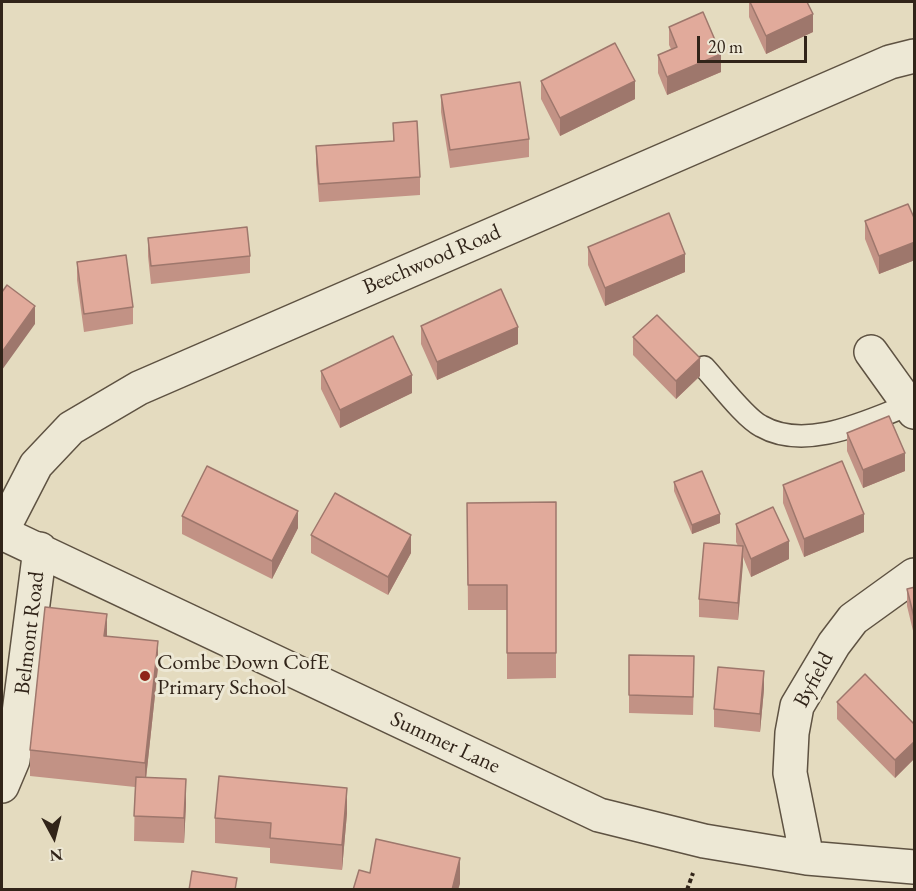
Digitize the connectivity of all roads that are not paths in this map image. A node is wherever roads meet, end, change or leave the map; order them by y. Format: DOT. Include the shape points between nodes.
graph roads {
  1 [pos="915,56"];
  2 [pos="871,352"];
  3 [pos="704,368"];
  4 [pos="913,408"];
  5 [pos="2,532"];
  6 [pos="40,549"];
  7 [pos="915,575"];
  8 [pos="2,786"];
  9 [pos="807,858"];
  10 [pos="915,867"];
  1 -- 5 [label="street, Beechwood Road" via="890,62 139,388 64,435 36,465"];
  2 -- 4 [label="street"];
  3 -- 4 [label="lane" via="760,426 787,436 825,433"];
  5 -- 6 [label="street, Summer Lane"];
  6 -- 8 [label="street, Belmont Road" via="15,751"];
  6 -- 9 [label="street, Summer Lane" via="599,815 704,841"];
  7 -- 9 [label="street, Byfield" via="853,619 797,706 790,773"];
  9 -- 10 [label="street, Summer Lane"];
}
